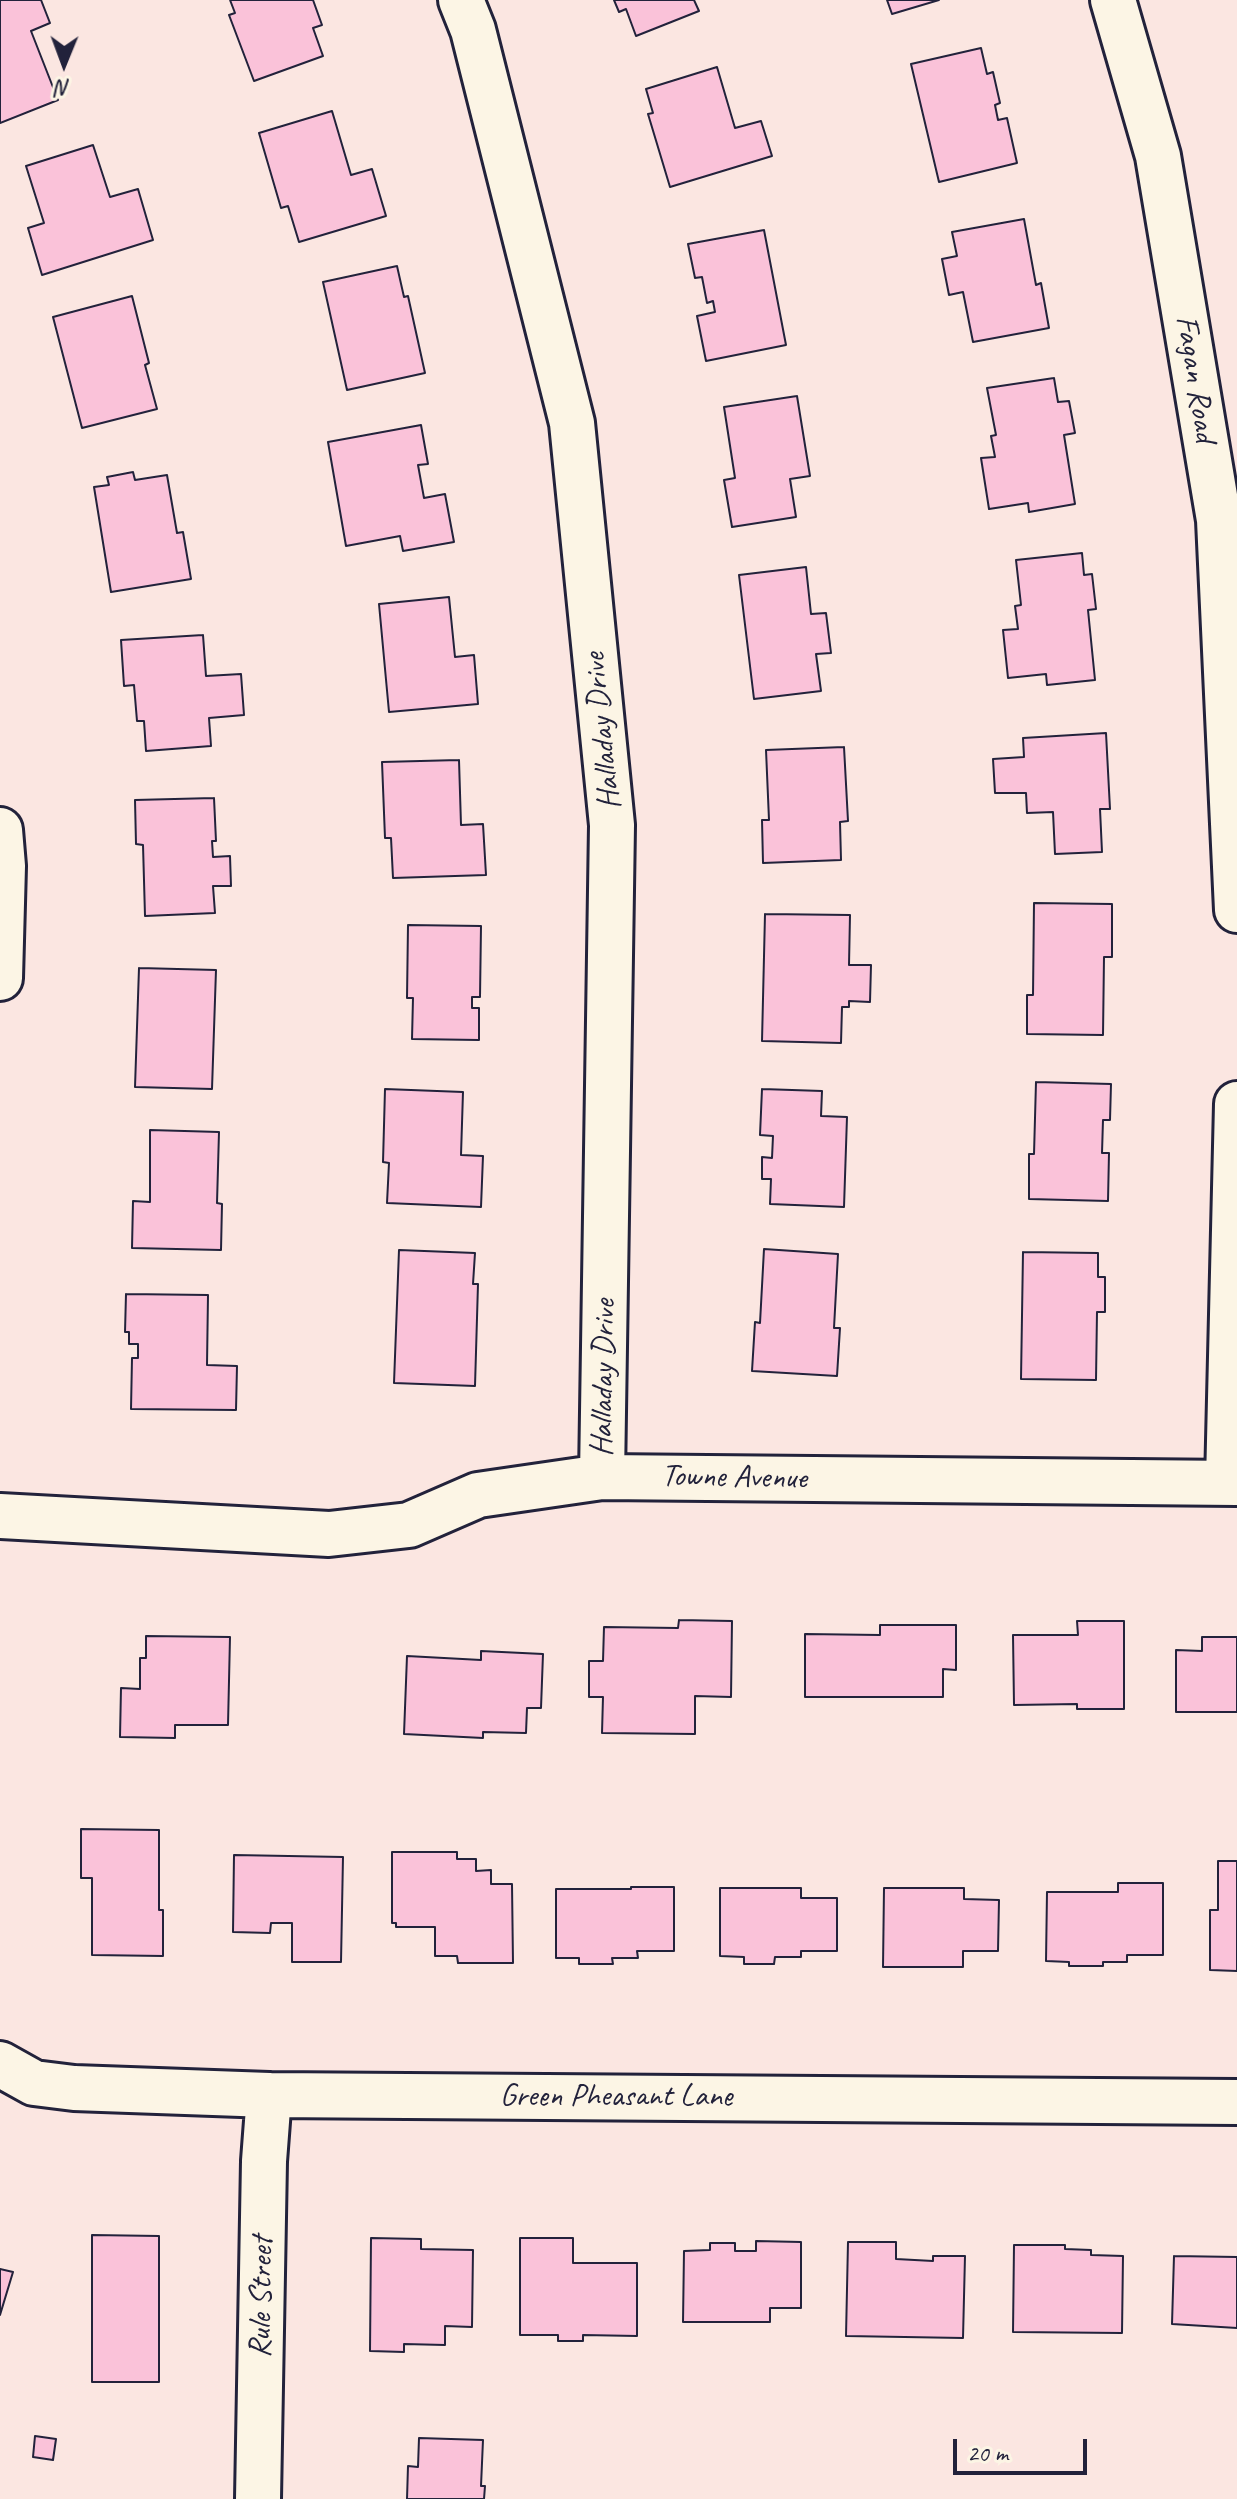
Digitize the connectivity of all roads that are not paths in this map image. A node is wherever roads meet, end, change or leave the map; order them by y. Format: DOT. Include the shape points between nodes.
graph roads {
  1 [pos="461,0"];
  2 [pos="1113,0"];
  3 [pos="0,830"];
  4 [pos="1237,910"];
  5 [pos="0,978"];
  6 [pos="1237,1104"];
  7 [pos="602,1477"];
  8 [pos="1233,1483"];
  9 [pos="0,1516"];
  10 [pos="0,2064"];
  11 [pos="269,2095"];
  12 [pos="1237,2102"];
  13 [pos="258,2499"];
  1 -- 7 [label="street, Halladay Drive" via="572,423 612,825"];
  2 -- 4 [label="street, Fagan Road" via="1158,156 1219,520"];
  3 -- 5 [label="street"];
  6 -- 8 [label="street"];
  7 -- 8 [label="street, Towne Avenue"];
  7 -- 9 [label="street, Towne Avenue" via="478,1495 409,1525 329,1534"];
  10 -- 11 [label="street, Green Pheasant Lane" via="34,2083 74,2088"];
  11 -- 12 [label="street, Green Pheasant Lane"];
  11 -- 13 [label="street, Rule Street"];
}
